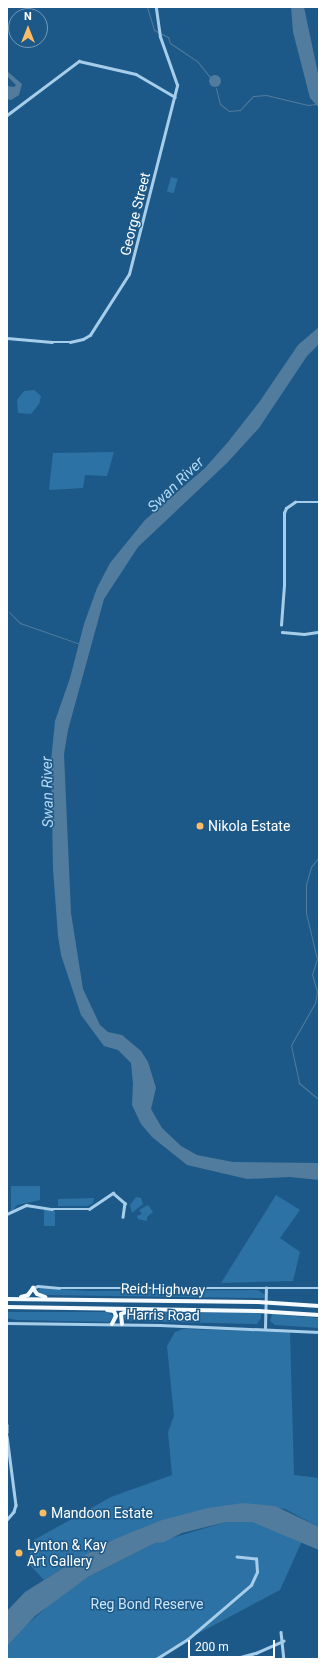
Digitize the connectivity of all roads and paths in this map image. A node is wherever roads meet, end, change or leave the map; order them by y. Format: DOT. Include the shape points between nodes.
graph roads {
  1 [pos="156,7"];
  2 [pos="174,97"];
  3 [pos="7,115"];
  4 [pos="7,338"];
  5 [pos="319,502"];
  6 [pos="281,625"];
  7 [pos="282,632"];
  8 [pos="319,632"];
  9 [pos="7,1214"];
  10 [pos="123,1217"];
  11 [pos="33,1288"];
  12 [pos="266,1288"];
  13 [pos="319,1288"];
  14 [pos="7,1299"];
  15 [pos="63,1299"];
  16 [pos="319,1306"];
  17 [pos="7,1308"];
  18 [pos="83,1308"];
  19 [pos="160,1308"];
  20 [pos="319,1315"];
  21 [pos="7,1323"];
  22 [pos="112,1324"];
  23 [pos="122,1324"];
  24 [pos="265,1328"];
  25 [pos="319,1332"];
  26 [pos="7,1425"];
  27 [pos="7,1432"];
  28 [pos="7,1436"];
  29 [pos="7,1520"];
  30 [pos="237,1557"];
  31 [pos="281,1632"];
  32 [pos="283,1641"];
  33 [pos="156,1659"];
  34 [pos="233,1659"];
  35 [pos="284,1659"];
  1 -- 2 [label="street, George Street" via="160,37 176,79"];
  2 -- 3 [label="street" via="136,74 79,61"];
  2 -- 4 [label="street, George Street" via="129,274 90,335 70,342"];
  5 -- 6 [label="street" via="295,502 284,512"];
  7 -- 8 [label="street"];
  9 -- 10 [label="street" via="26,1205 52,1209 89,1208 113,1193 125,1204"];
  11 -- 12 [label="street"];
  11 -- 14 [label="highway" via="25,1297"];
  11 -- 15 [label="highway" via="41,1296"];
  12 -- 13 [label="street"];
  12 -- 24 [label="street"];
  14 -- 15 [label="highway, Reid Highway"];
  15 -- 16 [label="highway, Reid Highway, bridge" via="258,1302"];
  17 -- 18 [label="highway, Reid Highway"];
  18 -- 19 [label="highway, Reid Highway"];
  18 -- 22 [label="highway" via="114,1311 116,1320"];
  19 -- 20 [label="highway, Reid Highway, bridge"];
  19 -- 23 [label="highway" via="122,1312"];
  21 -- 22 [label="street, Harris Road"];
  22 -- 23 [label="street, Harris Road"];
  23 -- 24 [label="street, Harris Road"];
  24 -- 25 [label="street, Harris Road"];
  26 -- 27 [label="street"];
  28 -- 29 [label="street" via="16,1505"];
  30 -- 33 [label="street" via="256,1559 255,1578 235,1601 188,1639"];
  31 -- 32 [label="street"];
  32 -- 34 [label="street" via="256,1653"];
  32 -- 35 [label="street"];
}
